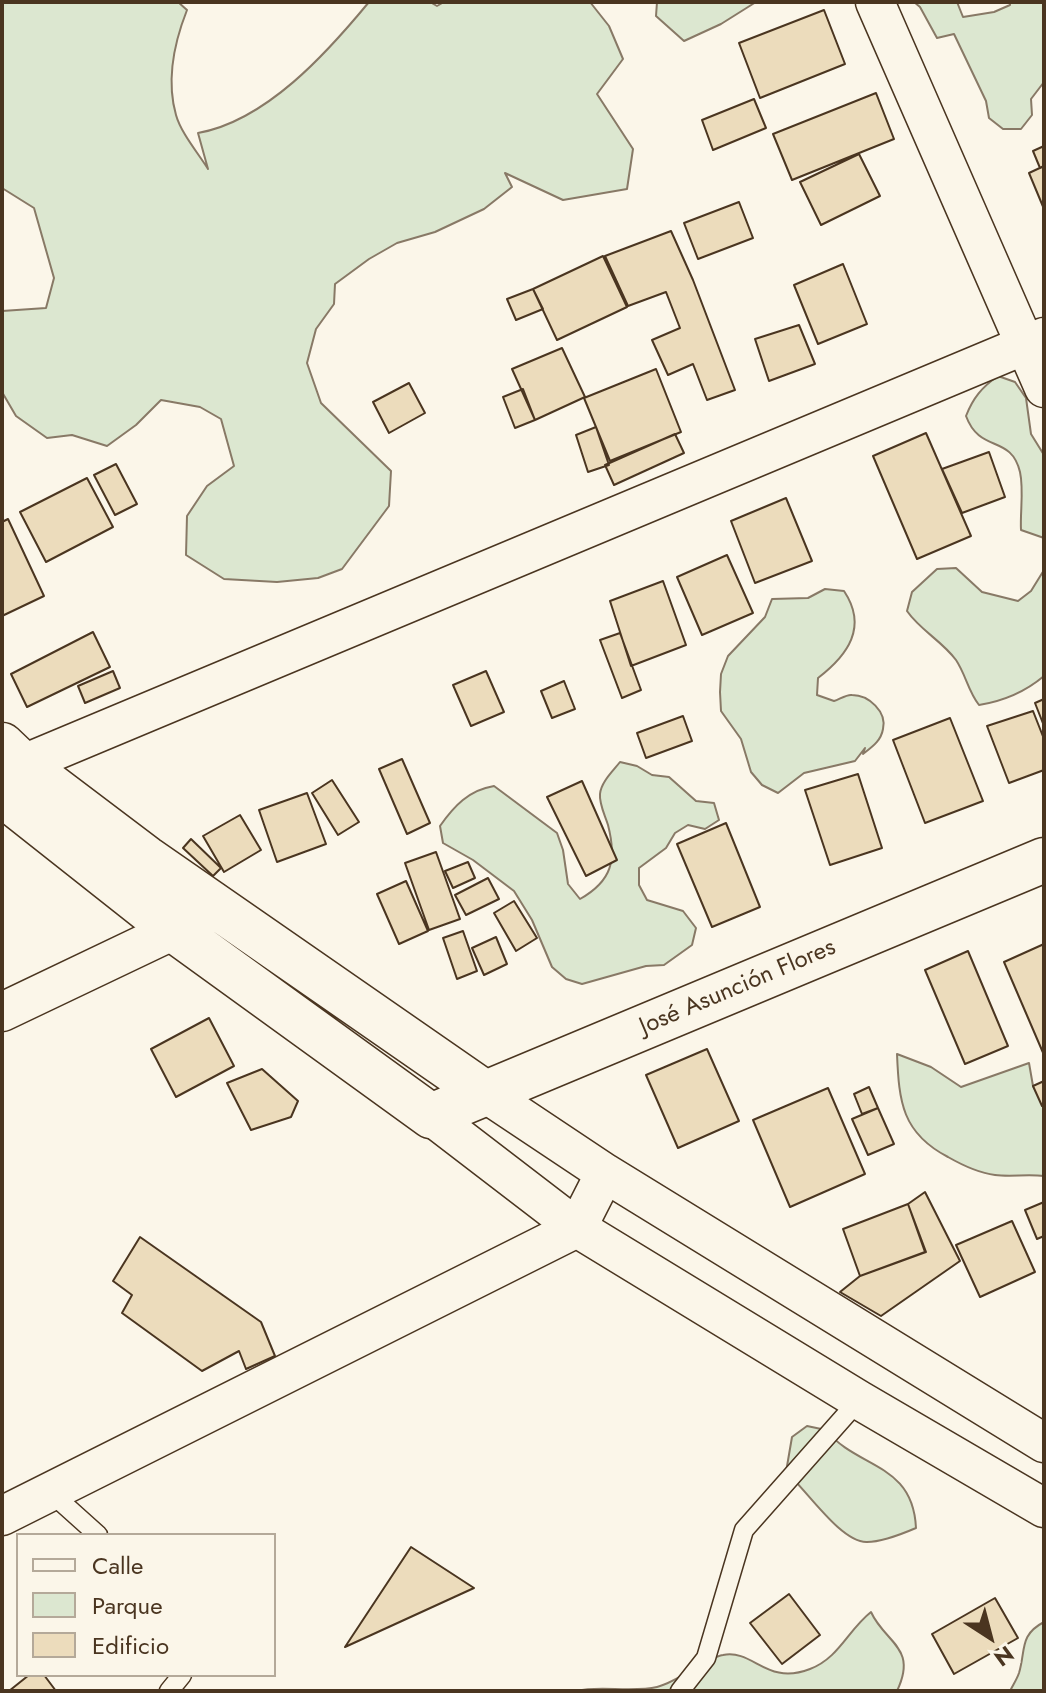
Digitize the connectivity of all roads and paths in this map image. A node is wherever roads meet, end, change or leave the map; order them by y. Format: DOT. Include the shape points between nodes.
graph roads {
  1 [pos="875,2"];
  2 [pos="1035,341"];
  3 [pos="1044,388"];
  4 [pos="7,769"];
  5 [pos="1044,860"];
  6 [pos="174,930"];
  7 [pos="2,1012"];
  8 [pos="485,1093"];
  9 [pos="431,1116"];
  10 [pos="605,1173"];
  11 [pos="577,1228"];
  12 [pos="859,1400"];
  13 [pos="1044,1443"];
  14 [pos="49,1491"];
  15 [pos="1044,1508"];
  16 [pos="2,1516"];
  17 [pos="96,1533"];
  18 [pos="680,1691"];
  1 -- 2 [label="street"];
  2 -- 3 [label="street"];
  2 -- 4 [label="street"];
  4 -- 6 [label="street"];
  4 -- 8 [label="street" via="146,858"];
  5 -- 8 [label="street, José Asunción Flores"];
  6 -- 7 [label="street"];
  6 -- 9 [label="street"];
  8 -- 9 [label="street, José Asunción Flores"];
  8 -- 10 [label="street"];
  9 -- 11 [label="street"];
  10 -- 11 [label="street"];
  10 -- 13 [label="street"];
  11 -- 12 [label="street"];
  11 -- 14 [label="street"];
  12 -- 15 [label="street"];
  12 -- 18 [label="lane" via="744,1530 706,1658"];
  14 -- 16 [label="street"];
  14 -- 17 [label="lane"];
}
